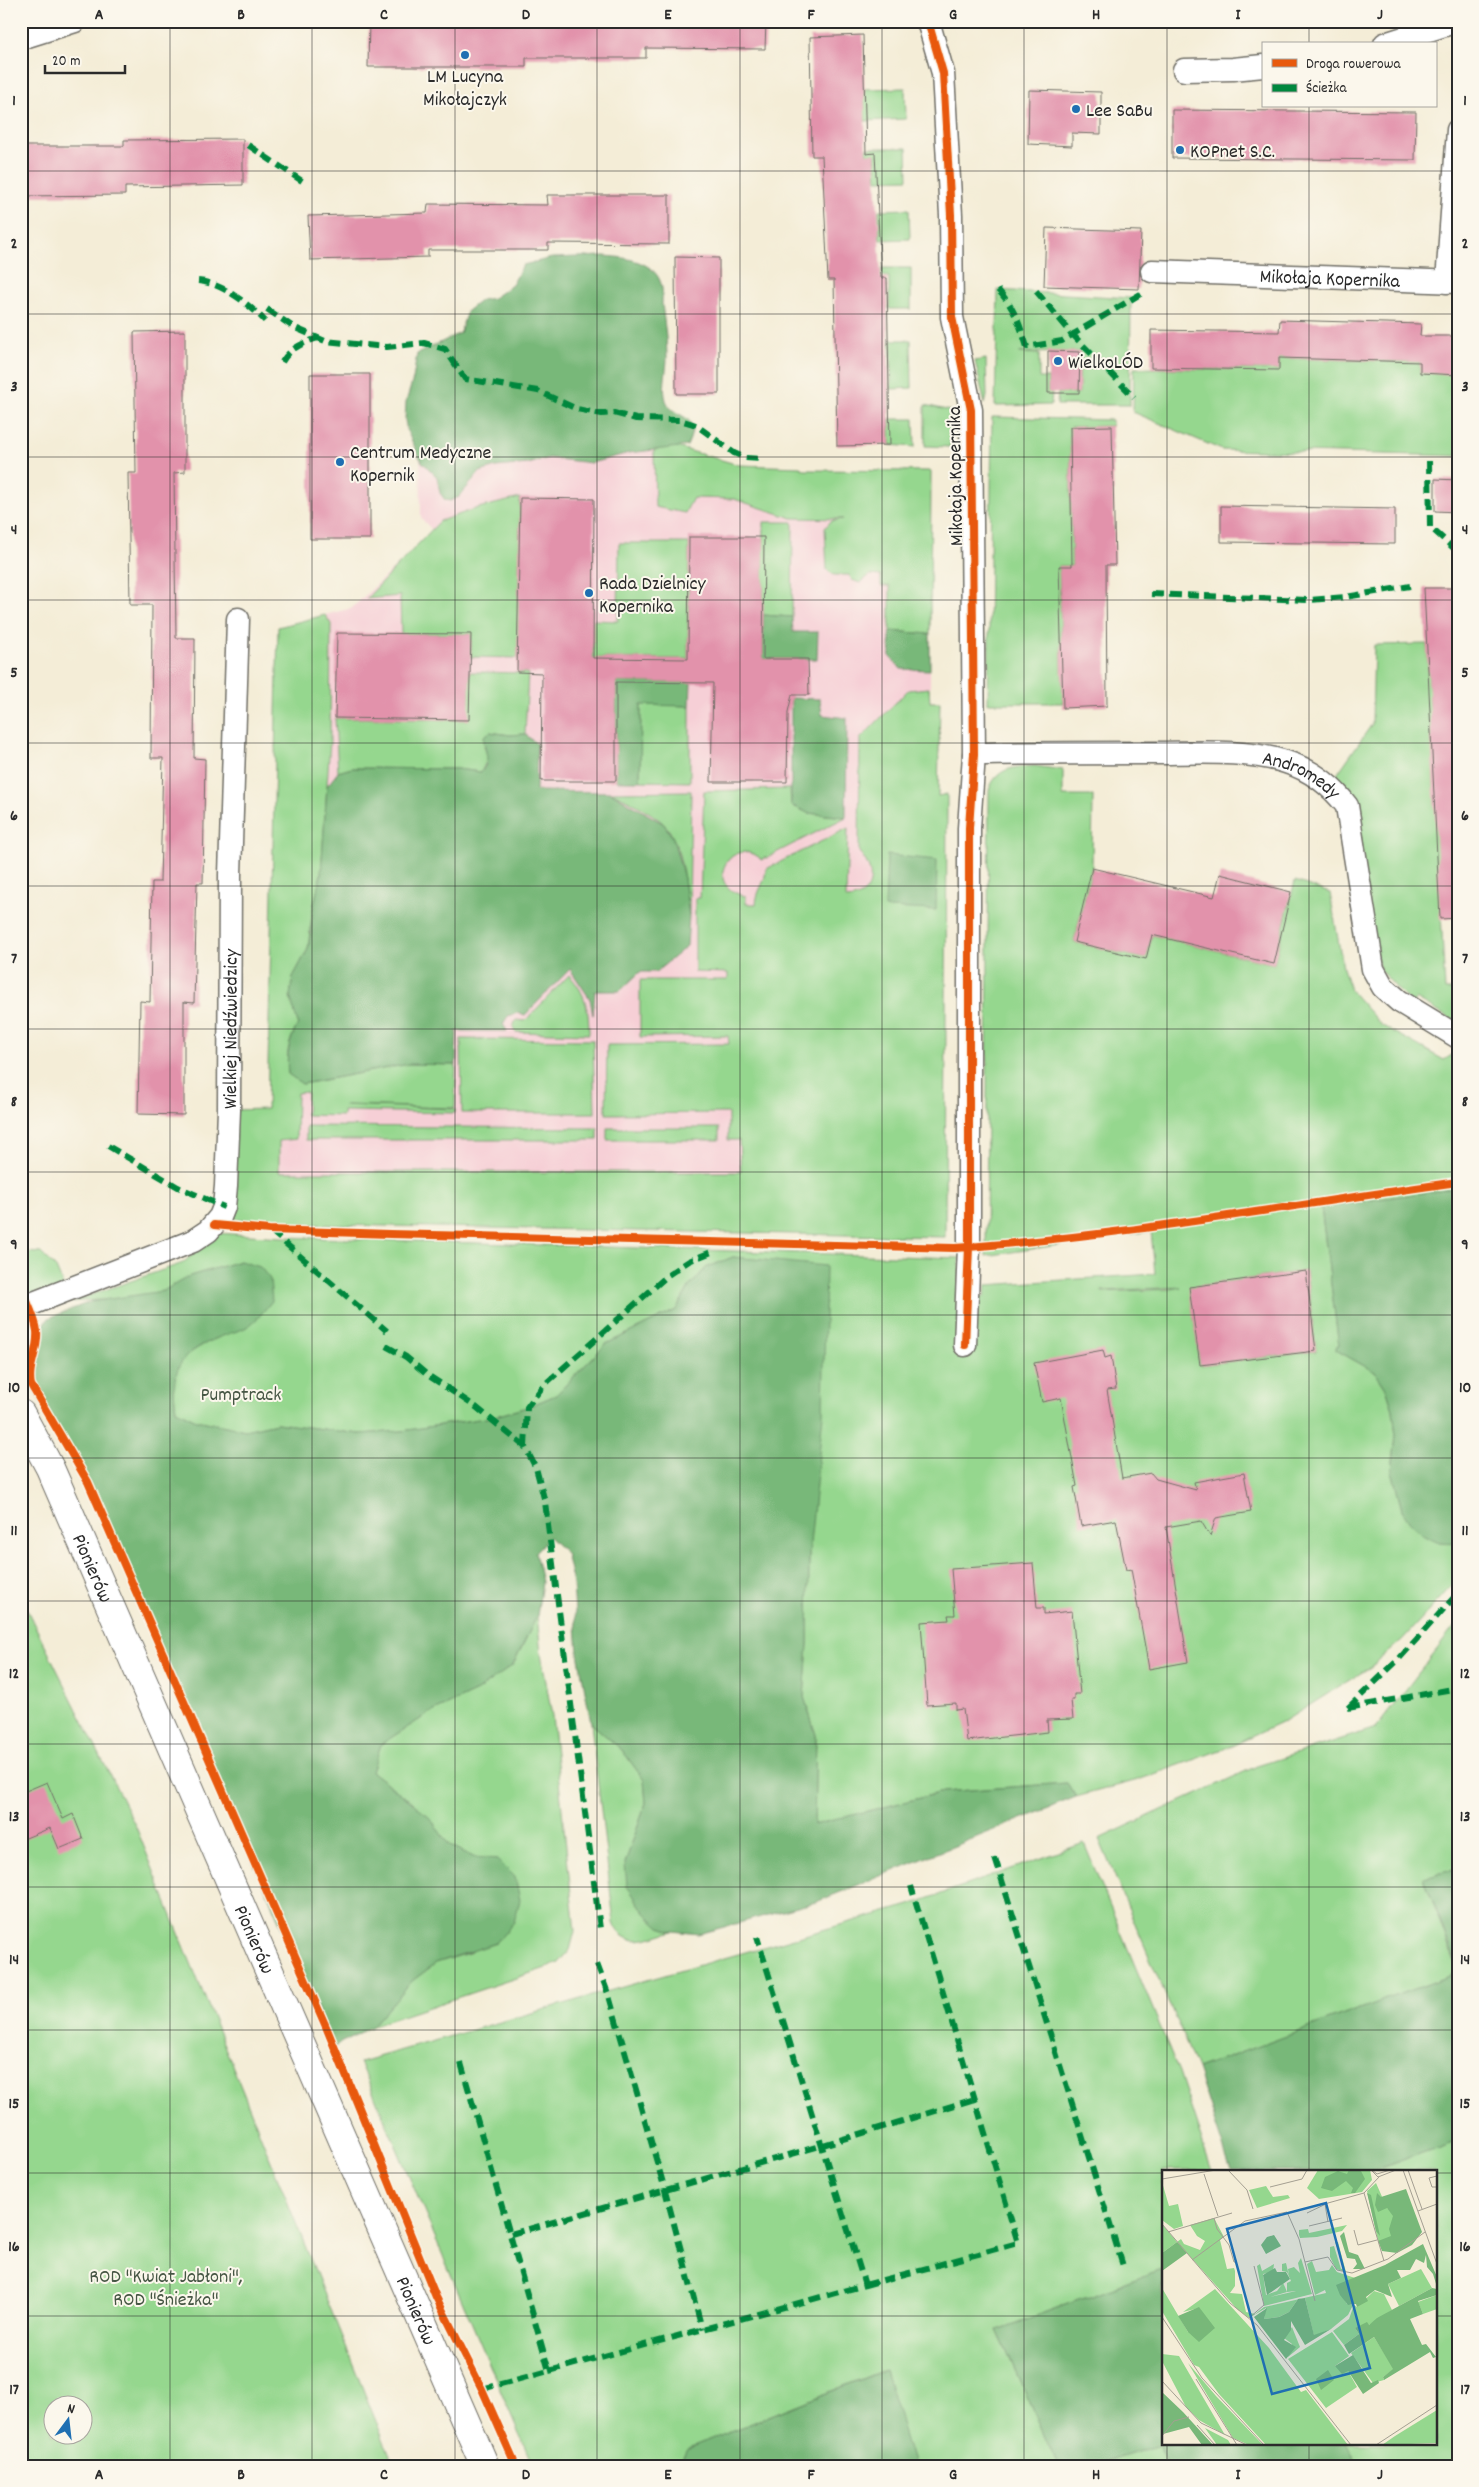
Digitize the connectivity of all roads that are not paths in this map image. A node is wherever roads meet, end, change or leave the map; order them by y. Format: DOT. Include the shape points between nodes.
graph roads {
  1 [pos="75,21"];
  2 [pos="928,21"];
  3 [pos="1458,21"];
  4 [pos="21,38"];
  5 [pos="1391,42"];
  6 [pos="1262,66"];
  7 [pos="1184,70"];
  8 [pos="1458,130"];
  9 [pos="1152,271"];
  10 [pos="1452,282"];
  11 [pos="238,619"];
  12 [pos="974,754"];
  13 [pos="1458,1037"];
  14 [pos="21,1308"];
  15 [pos="966,1345"];
  16 [pos="21,1414"];
  17 [pos="486,2466"];
  1 -- 4 [label="street"];
  2 -- 12 [label="street, Mikołaja Kopernika" via="943,73 951,214 952,317 971,410"];
  3 -- 5 [label="street"];
  6 -- 7 [label="street"];
  8 -- 10 [label="street, Mikołaja Kopernika"];
  9 -- 10 [label="street, Mikołaja Kopernika"];
  11 -- 14 [label="street, Wielkiej Niedźwiedzicy" via="230,875 229,1110 224,1207 214,1225 193,1241"];
  12 -- 13 [label="street, Andromedy" via="1252,755 1286,762 1313,774 1334,789 1347,806 1366,933 1373,969 1382,987"];
  12 -- 15 [label="street, Mikołaja Kopernika" via="970,828"];
  16 -- 17 [label="street, Pionierów" via="62,1495"];
}
